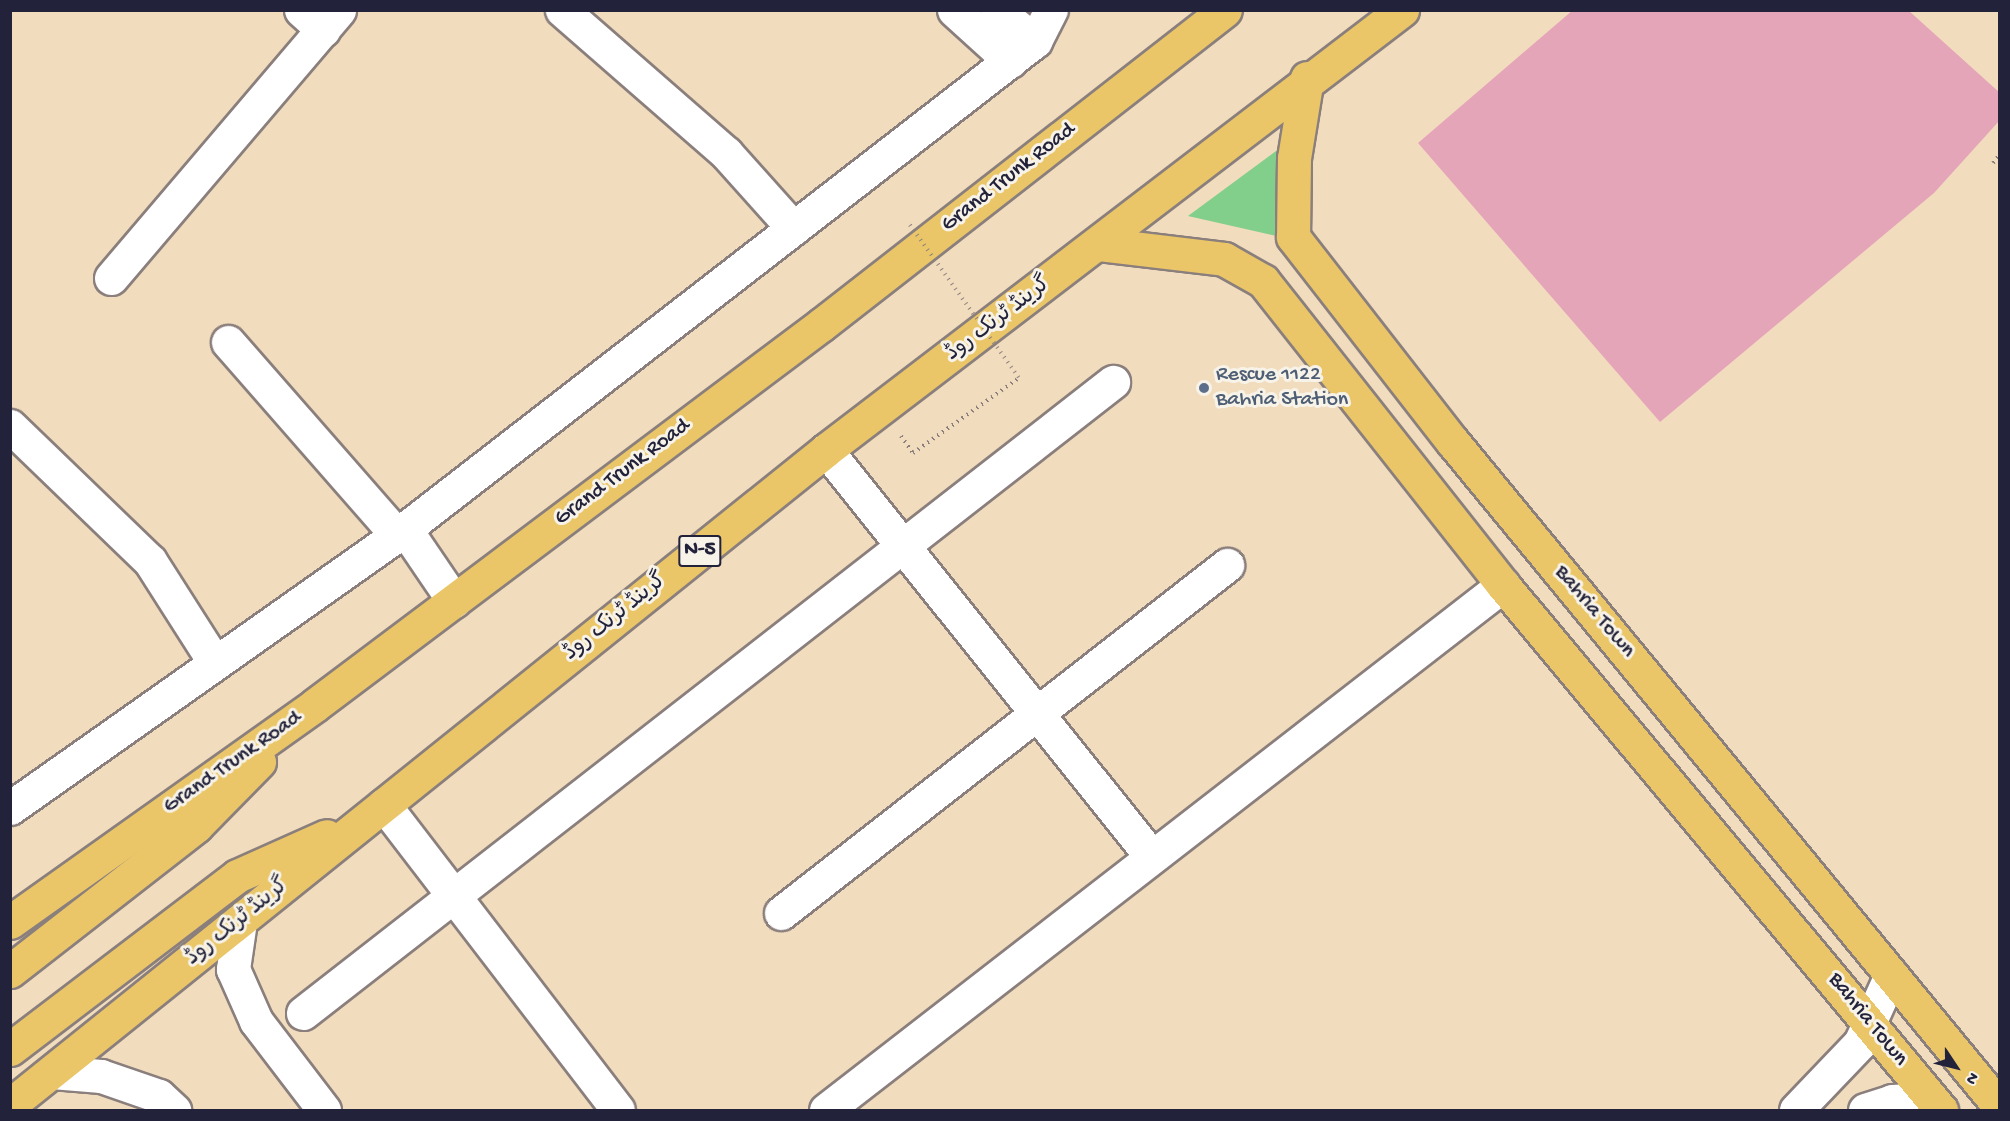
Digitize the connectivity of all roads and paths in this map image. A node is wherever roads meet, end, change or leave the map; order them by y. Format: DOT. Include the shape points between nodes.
graph roads {
  1 [pos="562,10"];
  2 [pos="954,10"];
  3 [pos="997,10"];
  4 [pos="1051,10"];
  5 [pos="1225,10"];
  6 [pos="1401,10"];
  7 [pos="321,17"];
  8 [pos="1035,41"];
  9 [pos="1010,61"];
  10 [pos="1307,78"];
  11 [pos="2000,154"];
  12 [pos="1993,163"];
  13 [pos="910,225"];
  14 [pos="793,228"];
  15 [pos="1099,244"];
  16 [pos="111,278"];
  17 [pos="228,342"];
  18 [pos="1113,382"];
  19 [pos="10,426"];
  20 [pos="826,450"];
  21 [pos="913,453"];
  22 [pos="401,532"];
  23 [pos="902,546"];
  24 [pos="1227,566"];
  25 [pos="1503,585"];
  26 [pos="454,601"];
  27 [pos="215,663"];
  28 [pos="315,705"];
  29 [pos="1039,712"];
  30 [pos="10,808"];
  31 [pos="376,812"];
  32 [pos="1152,857"];
  33 [pos="452,897"];
  34 [pos="781,913"];
  35 [pos="240,921"];
  36 [pos="10,922"];
  37 [pos="10,971"];
  38 [pos="1891,975"];
  39 [pos="303,1013"];
  40 [pos="1871,1024"];
  41 [pos="10,1049"];
  42 [pos="52,1072"];
  43 [pos="10,1105"];
  44 [pos="1936,1105"];
  45 [pos="2000,1107"];
  46 [pos="174,1110"];
  47 [pos="324,1110"];
  48 [pos="618,1110"];
  49 [pos="826,1110"];
  50 [pos="1796,1110"];
  51 [pos="1865,1110"];
  1 -- 14 [label="street" via="726,153"];
  2 -- 9 [label="street"];
  3 -- 8 [label="street"];
  4 -- 8 [label="street"];
  5 -- 26 [label="main road, Grand Trunk Road"];
  6 -- 10 [label="main road, گرینڈ ٹرنک روڈ / N-5"];
  7 -- 16 [label="street"];
  8 -- 9 [label="street"];
  9 -- 14 [label="street"];
  10 -- 15 [label="main road, گرینڈ ٹرنک روڈ / N-5"];
  10 -- 38 [label="main road, Bahria Town" via="1294,158 1293,237 1452,441"];
  11 -- 12 [label="path"];
  13 -- 21 [label="path, bridge" via="1019,378"];
  14 -- 22 [label="street"];
  15 -- 20 [label="main road, گرینڈ ٹرنک روڈ / N-5"];
  15 -- 25 [label="main road, Bahria Town" via="1224,259 1263,281"];
  17 -- 22 [label="street"];
  18 -- 23 [label="street"];
  19 -- 27 [label="street" via="150,561"];
  20 -- 23 [label="street"];
  20 -- 31 [label="main road, گرینڈ ٹرنک روڈ / N-5"];
  22 -- 26 [label="street"];
  22 -- 27 [label="street"];
  23 -- 29 [label="street"];
  23 -- 33 [label="street"];
  24 -- 29 [label="street"];
  25 -- 32 [label="street"];
  25 -- 40 [label="main road, Bahria Town"];
  26 -- 28 [label="main road, Grand Trunk Road"];
  27 -- 30 [label="street"];
  28 -- 36 [label="main road, Grand Trunk Road"];
  28 -- 37 [label="main road" via="195,826"];
  29 -- 32 [label="street"];
  29 -- 34 [label="street"];
  31 -- 33 [label="street"];
  31 -- 35 [label="main road, گرینڈ ٹرنک روڈ / N-5"];
  31 -- 41 [label="main road" via="237,876"];
  32 -- 49 [label="street"];
  33 -- 39 [label="street"];
  33 -- 48 [label="street"];
  35 -- 42 [label="main road, گرینڈ ٹرنک روڈ / N-5"];
  35 -- 47 [label="street" via="233,969 256,1021"];
  38 -- 40 [label="street"];
  38 -- 45 [label="main road, Bahria Town"];
  40 -- 44 [label="main road, Bahria Town"];
  40 -- 50 [label="street" via="1836,1074"];
  42 -- 43 [label="main road, گرینڈ ٹرنک روڈ / N-5"];
  42 -- 46 [label="street" via="101,1076 159,1096"];
  44 -- 51 [label="street" via="1892,1101"];
}
